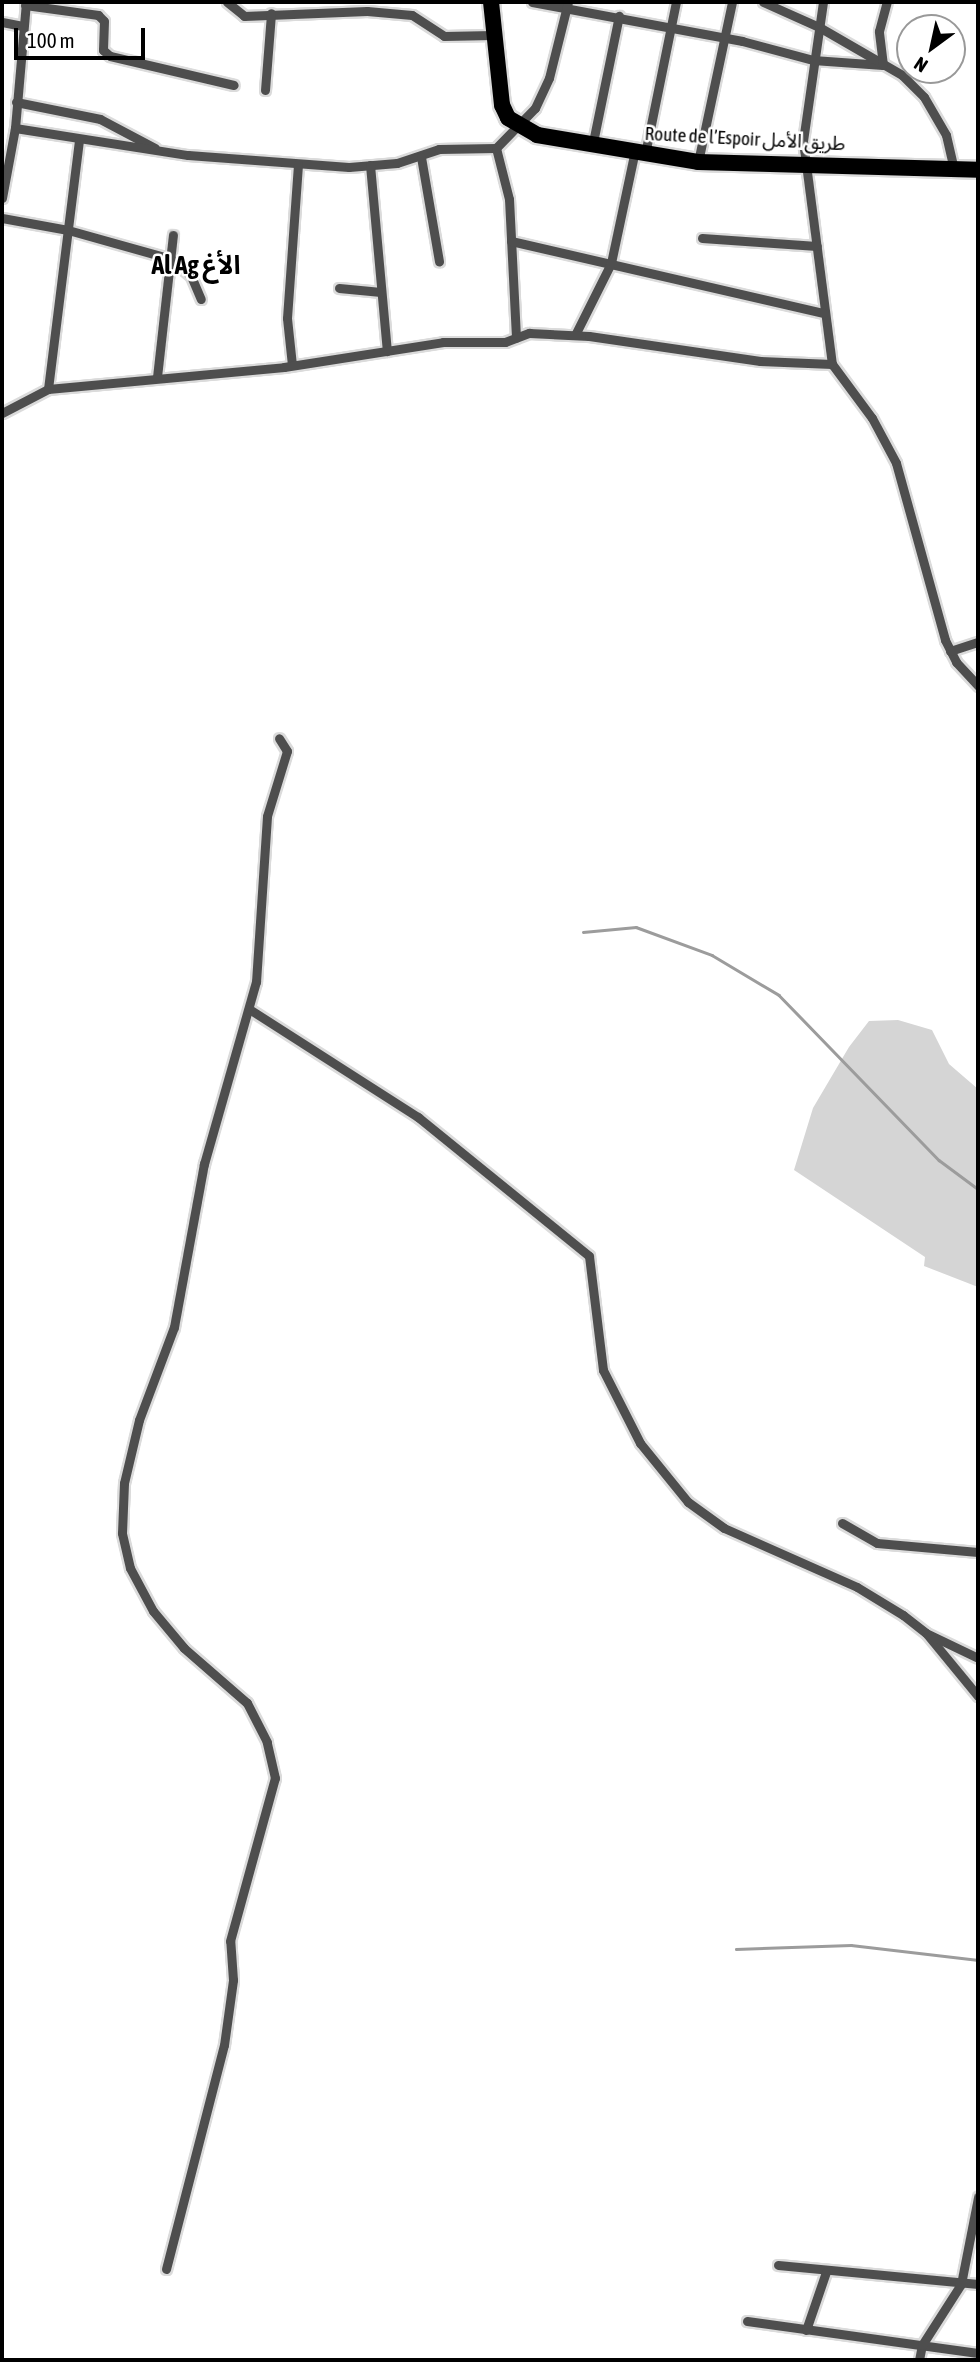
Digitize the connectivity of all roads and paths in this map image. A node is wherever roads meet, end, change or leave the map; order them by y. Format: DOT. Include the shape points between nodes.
graph roads {
  1 [pos="227,2"];
  2 [pos="491,2"];
  3 [pos="532,2"];
  4 [pos="677,2"];
  5 [pos="732,2"];
  6 [pos="763,2"];
  7 [pos="823,2"];
  8 [pos="887,2"];
  9 [pos="26,4"];
  10 [pos="568,5"];
  11 [pos="271,13"];
  12 [pos="619,16"];
  13 [pos="2,22"];
  14 [pos="23,26"];
  15 [pos="671,27"];
  16 [pos="819,27"];
  17 [pos="493,35"];
  18 [pos="724,37"];
  19 [pos="813,60"];
  20 [pos="883,65"];
  21 [pos="234,85"];
  22 [pos="265,90"];
  23 [pos="16,102"];
  24 [pos="520,127"];
  25 [pos="15,128"];
  26 [pos="79,139"];
  27 [pos="592,147"];
  28 [pos="496,148"];
  29 [pos="160,150"];
  30 [pos="639,155"];
  31 [pos="421,157"];
  32 [pos="698,162"];
  33 [pos="298,164"];
  34 [pos="370,165"];
  35 [pos="805,165"];
  36 [pos="954,170"];
  37 [pos="978,170"];
  38 [pos="2,198"];
  39 [pos="2,218"];
  40 [pos="68,230"];
  41 [pos="173,235"];
  42 [pos="702,238"];
  43 [pos="511,241"];
  44 [pos="817,246"];
  45 [pos="171,259"];
  46 [pos="439,261"];
  47 [pos="611,263"];
  48 [pos="339,288"];
  49 [pos="381,292"];
  50 [pos="201,299"];
  51 [pos="824,313"];
  52 [pos="575,335"];
  53 [pos="516,338"];
  54 [pos="387,351"];
  55 [pos="292,365"];
  56 [pos="832,365"];
  57 [pos="158,377"];
  58 [pos="48,389"];
  59 [pos="2,413"];
  60 [pos="978,642"];
  61 [pos="950,651"];
  62 [pos="978,686"];
  63 [pos="279,738"];
  64 [pos="249,1009"];
  65 [pos="842,1523"];
  66 [pos="978,1552"];
  67 [pos="926,1633"];
  68 [pos="978,1658"];
  69 [pos="978,1696"];
  70 [pos="978,2197"];
  71 [pos="778,2265"];
  72 [pos="166,2269"];
  73 [pos="826,2272"];
  74 [pos="961,2284"];
  75 [pos="978,2284"];
  76 [pos="747,2321"];
  77 [pos="806,2330"];
  78 [pos="922,2345"];
  79 [pos="978,2353"];
  80 [pos="919,2360"];
  1 -- 11 [label="street" via="244,16"];
  2 -- 17 [label="highway"];
  3 -- 10 [label="street"];
  4 -- 15 [label="street"];
  5 -- 18 [label="street"];
  6 -- 16 [label="street"];
  7 -- 16 [label="street"];
  8 -- 20 [label="street" via="878,31"];
  9 -- 14 [label="street"];
  9 -- 21 [label="street" via="98,15 104,21 103,50 110,56"];
  10 -- 12 [label="street"];
  10 -- 24 [label="street" via="549,78"];
  11 -- 17 [label="street" via="380,12 422,19 444,36"];
  11 -- 22 [label="street"];
  12 -- 15 [label="street"];
  12 -- 27 [label="street"];
  13 -- 14 [label="street"];
  14 -- 23 [label="street"];
  15 -- 18 [label="street"];
  15 -- 30 [label="street"];
  16 -- 19 [label="street"];
  16 -- 20 [label="street"];
  17 -- 24 [label="highway" via="502,105"];
  18 -- 19 [label="street"];
  18 -- 32 [label="street"];
  19 -- 20 [label="street"];
  19 -- 35 [label="street" via="803,141"];
  20 -- 36 [label="street" via="902,75 924,97 946,135"];
  23 -- 25 [label="street"];
  23 -- 29 [label="street" via="100,119"];
  24 -- 27 [label="highway, Route de l’Espoir طريق الأمل"];
  24 -- 28 [label="street"];
  25 -- 26 [label="street"];
  25 -- 38 [label="street"];
  26 -- 29 [label="street"];
  26 -- 40 [label="street"];
  27 -- 30 [label="highway, Route de l’Espoir طريق الأمل"];
  28 -- 31 [label="street" via="439,149"];
  28 -- 43 [label="street" via="509,200"];
  29 -- 33 [label="street"];
  30 -- 32 [label="highway, Route de l’Espoir طريق الأمل"];
  30 -- 47 [label="street"];
  31 -- 34 [label="street"];
  31 -- 46 [label="street"];
  32 -- 35 [label="highway, Route de l’Espoir طريق الأمل"];
  33 -- 34 [label="street"];
  33 -- 55 [label="street" via="286,317"];
  34 -- 49 [label="street"];
  35 -- 36 [label="highway, Route de l’Espoir طريق الأمل"];
  35 -- 44 [label="street"];
  36 -- 37 [label="highway, Route de l’Espoir طريق الأمل"];
  39 -- 40 [label="street"];
  40 -- 45 [label="street"];
  40 -- 58 [label="street"];
  41 -- 45 [label="street"];
  42 -- 44 [label="street"];
  43 -- 47 [label="street"];
  43 -- 53 [label="street"];
  44 -- 51 [label="street"];
  45 -- 50 [label="street" via="191,276"];
  45 -- 57 [label="street"];
  47 -- 51 [label="street"];
  47 -- 52 [label="street"];
  48 -- 49 [label="street"];
  49 -- 54 [label="street"];
  51 -- 56 [label="street"];
  52 -- 53 [label="street" via="529,333"];
  52 -- 56 [label="street" via="760,361"];
  53 -- 54 [label="street"];
  54 -- 55 [label="street"];
  55 -- 57 [label="street"];
  56 -- 61 [label="street" via="872,418 896,463"];
  57 -- 58 [label="street"];
  58 -- 59 [label="street"];
  60 -- 61 [label="street"];
  61 -- 62 [label="street"];
  63 -- 64 [label="street" via="286,751 267,816 262,933"];
  64 -- 67 [label="street" via="418,1117 589,1256 603,1370 640,1443 688,1502 724,1528 857,1587"];
  64 -- 72 [label="street" via="205,1164 174,1326 139,1420 124,1483 121,1533 130,1568 153,1611 184,1648 247,1703 267,1742 275,1778 230,1941 233,1980 224,2045"];
  65 -- 66 [label="street" via="877,1543"];
  67 -- 68 [label="street"];
  67 -- 69 [label="street"];
  70 -- 74 [label="street"];
  71 -- 73 [label="street"];
  73 -- 74 [label="street"];
  73 -- 77 [label="street"];
  74 -- 75 [label="street"];
  74 -- 78 [label="street"];
  76 -- 77 [label="street"];
  77 -- 78 [label="street"];
  78 -- 79 [label="street"];
  78 -- 80 [label="street"];
}
